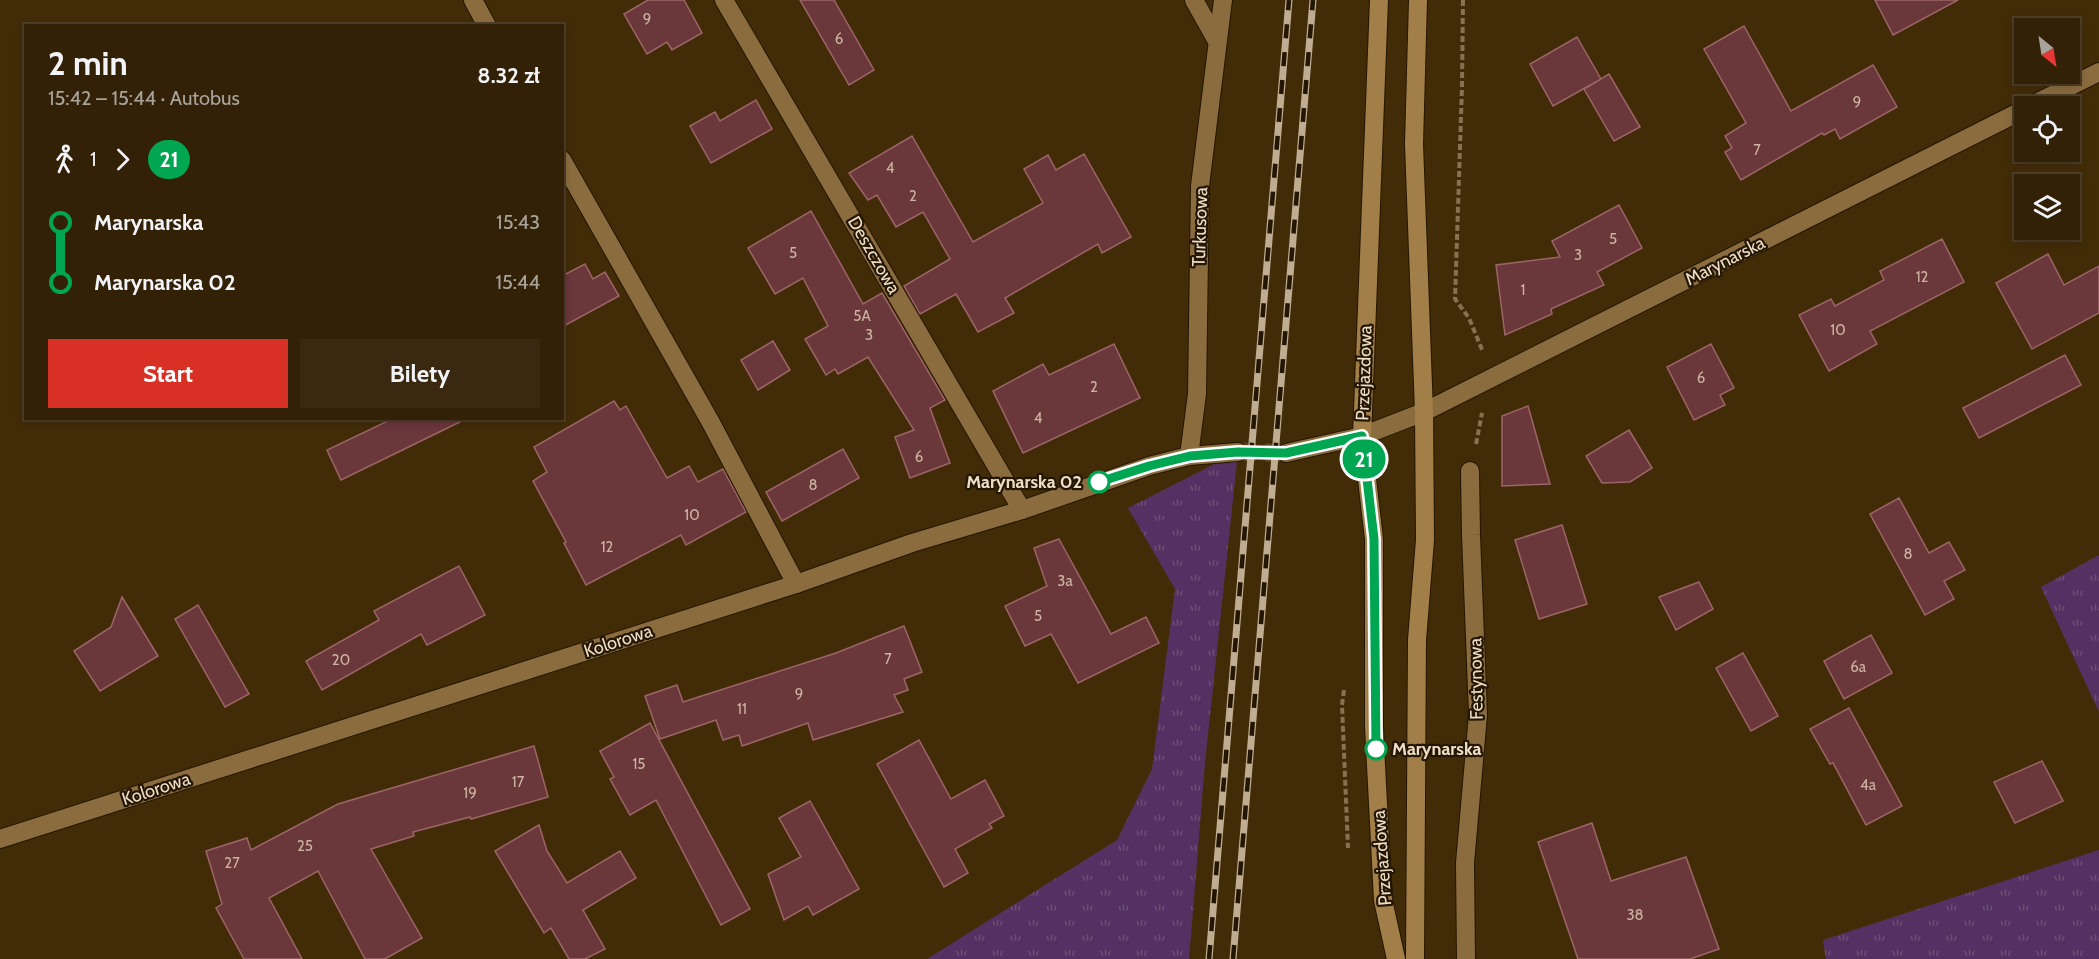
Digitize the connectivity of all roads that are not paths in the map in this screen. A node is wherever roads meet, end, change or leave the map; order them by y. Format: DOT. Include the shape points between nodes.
graph roads {
  1 [pos="473,0"];
  2 [pos="724,0"];
  3 [pos="1194,0"];
  4 [pos="1223,0"];
  5 [pos="1379,0"];
  6 [pos="1418,0"];
  7 [pos="486,24"];
  8 [pos="1217,41"];
  9 [pos="2099,72"];
  10 [pos="2050,96"];
  11 [pos="2014,115"];
  12 [pos="564,163"];
  13 [pos="1424,412"];
  14 [pos="1362,436"];
  15 [pos="1238,452"];
  16 [pos="1286,453"];
  17 [pos="1190,456"];
  18 [pos="1470,471"];
  19 [pos="1022,510"];
  20 [pos="796,584"];
  21 [pos="0,839"];
  22 [pos="1396,959"];
  23 [pos="1415,959"];
  24 [pos="1466,959"];
  1 -- 7 [label="street"];
  2 -- 19 [label="street, Deszczowa"];
  3 -- 8 [label="street"];
  4 -- 8 [label="street, Turkusowa"];
  5 -- 14 [label="main road, Przejazdowa"];
  6 -- 13 [label="main road, Przejazdowa" via="1414,144"];
  8 -- 17 [label="street, Turkusowa" via="1200,186 1197,394"];
  9 -- 10 [label="street"];
  11 -- 13 [label="street, Marynarska"];
  12 -- 20 [label="street" via="710,421"];
  13 -- 14 [label="street"];
  13 -- 23 [label="main road, Przejazdowa" via="1425,540 1417,640"];
  14 -- 16 [label="street"];
  14 -- 22 [label="main road, Przejazdowa" via="1374,539 1374,727 1383,900"];
  15 -- 17 [label="street, Kolorowa"];
  17 -- 19 [label="street, Kolorowa" via="1128,472"];
  18 -- 24 [label="street, Festynowa" via="1478,715 1465,863"];
  19 -- 20 [label="street, Kolorowa"];
  20 -- 21 [label="street, Kolorowa"];
}
